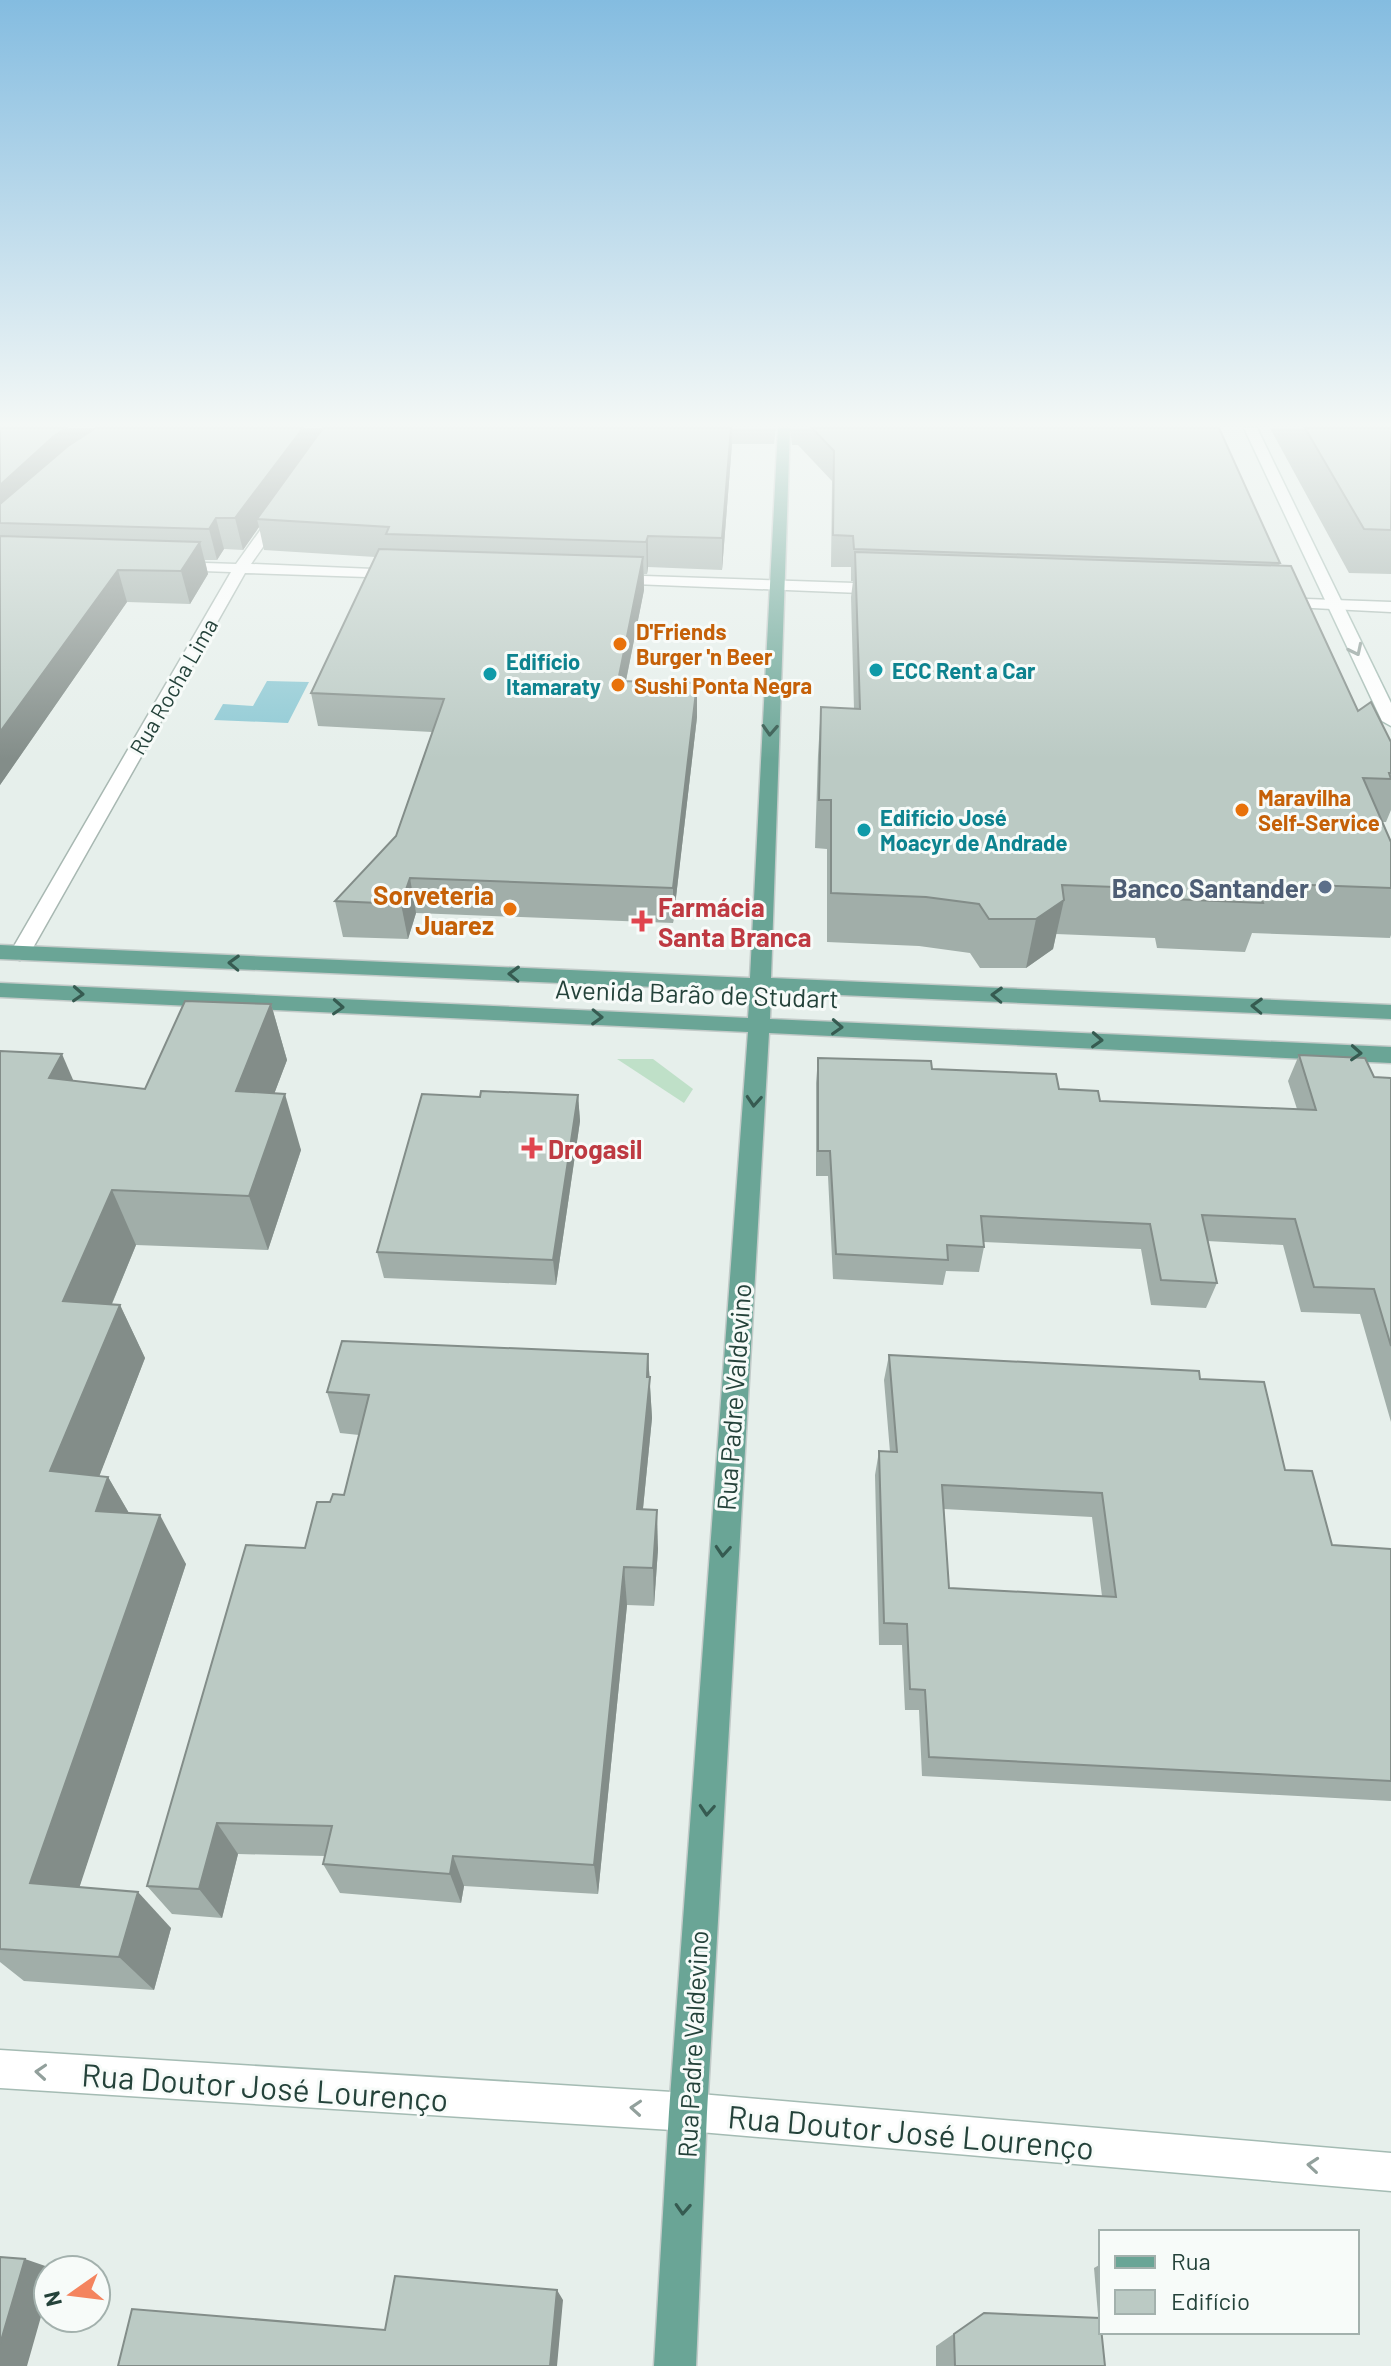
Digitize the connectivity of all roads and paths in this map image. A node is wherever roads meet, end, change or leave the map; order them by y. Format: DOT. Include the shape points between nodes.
graph roads {
  1 [pos="262,538"];
  2 [pos="779,538"];
  3 [pos="1302,538"];
  4 [pos="150,566"];
  5 [pos="240,569"];
  6 [pos="411,574"];
  7 [pos="597,580"];
  8 [pos="777,585"];
  9 [pos="909,590"];
  10 [pos="1266,603"];
  11 [pos="1333,604"];
  12 [pos="1391,607"];
  13 [pos="1391,721"];
  14 [pos="10,952"];
  15 [pos="760,985"];
  16 [pos="0,990"];
  17 [pos="1391,1012"];
  18 [pos="759,1023"];
  19 [pos="1391,1055"];
  20 [pos="0,2069"];
  21 [pos="688,2112"];
  22 [pos="1391,2172"];
  23 [pos="675,2366"];
  1 -- 5 [label="street, Rua Rocha Lima"];
  2 -- 8 [label="main road, Rua Padre Valdevino"];
  3 -- 11 [label="street"];
  4 -- 5 [label="street"];
  5 -- 6 [label="street"];
  5 -- 14 [label="street, Rua Rocha Lima"];
  7 -- 8 [label="street"];
  8 -- 9 [label="street"];
  8 -- 15 [label="main road, Rua Padre Valdevino, one-way"];
  10 -- 11 [label="street"];
  11 -- 12 [label="street"];
  11 -- 13 [label="street, one-way"];
  15 -- 14 [label="main road, Avenida Barão de Studart, one-way"];
  17 -- 15 [label="main road, Avenida Barão de Studart, one-way"];
  15 -- 18 [label="main road, Rua Padre Valdevino"];
  16 -- 18 [label="main road, Avenida Barão de Studart, one-way"];
  18 -- 19 [label="main road, Avenida Barão de Studart, one-way"];
  18 -- 21 [label="main road, Rua Padre Valdevino, one-way"];
  21 -- 20 [label="street, Rua Doutor José Lourenço, one-way"];
  22 -- 21 [label="street, Rua Doutor José Lourenço, one-way"];
  21 -- 23 [label="main road, Rua Padre Valdevino, one-way"];
}
